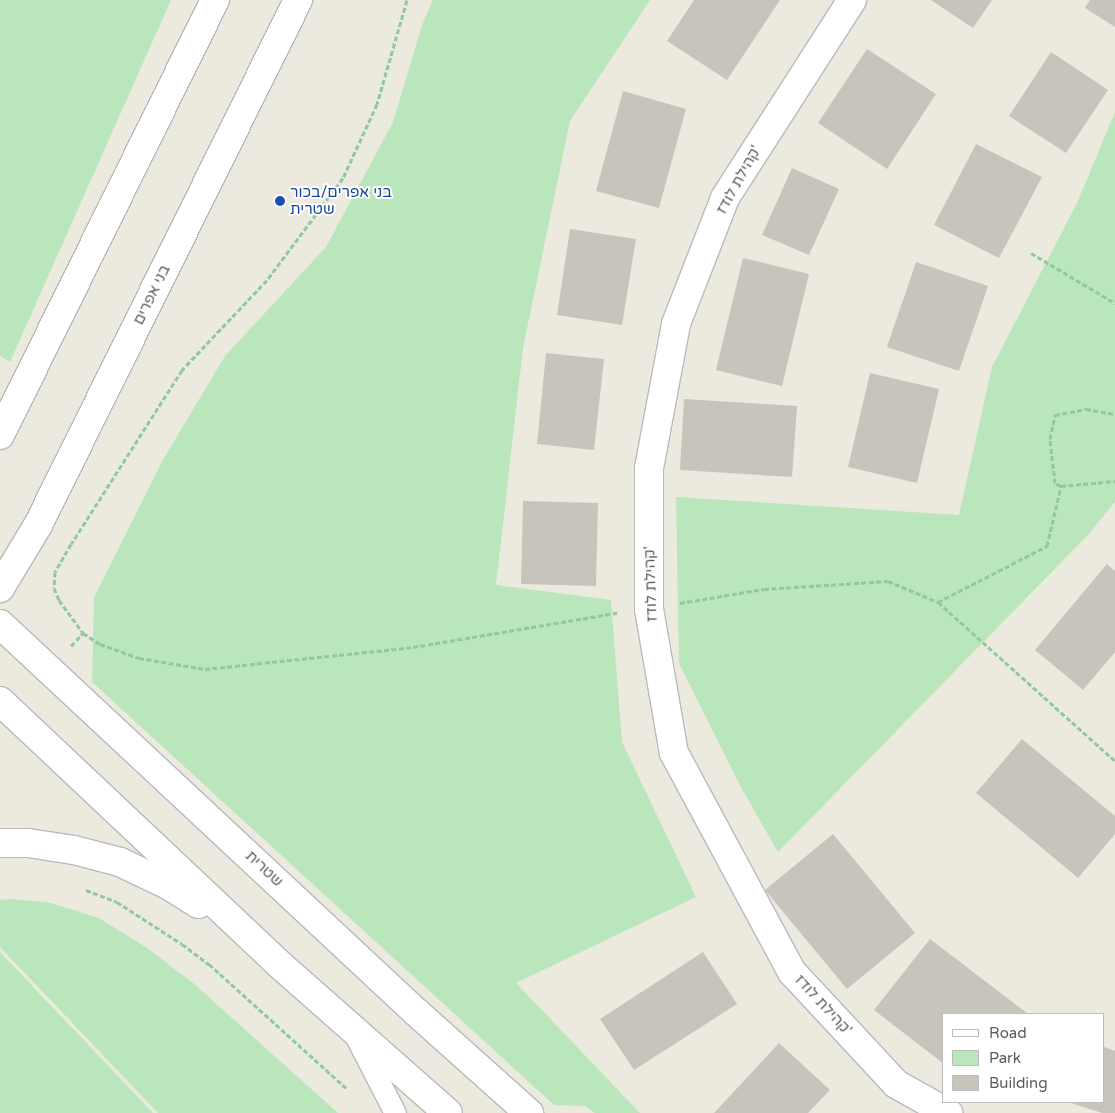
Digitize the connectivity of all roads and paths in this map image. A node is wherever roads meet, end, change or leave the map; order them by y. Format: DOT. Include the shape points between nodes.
graph roads {
  1 [pos="215,0"];
  2 [pos="298,0"];
  3 [pos="407,0"];
  4 [pos="852,0"];
  5 [pos="1031,253"];
  6 [pos="1115,303"];
  7 [pos="1115,414"];
  8 [pos="0,435"];
  9 [pos="1115,480"];
  10 [pos="1062,486"];
  11 [pos="0,588"];
  12 [pos="938,602"];
  13 [pos="649,609"];
  14 [pos="0,624"];
  15 [pos="0,701"];
  16 [pos="1115,761"];
  17 [pos="0,843"];
  18 [pos="80,888"];
  19 [pos="279,964"];
  20 [pos="352,1030"];
  21 [pos="348,1090"];
  22 [pos="395,1113"];
  23 [pos="448,1113"];
  24 [pos="529,1113"];
  25 [pos="948,1113"];
  1 -- 8 [label="street"];
  2 -- 11 [label="street, בני אפרים" via="38,526"];
  3 -- 13 [label="path" via="377,104 343,178 267,280 182,370 71,544 55,572 54,588 83,633 100,644 139,658 204,669 413,647"];
  4 -- 13 [label="street, קהילת לודז'" via="725,198 676,324 649,468"];
  5 -- 6 [label="path"];
  7 -- 10 [label="path" via="1086,409 1055,415 1050,439 1055,483"];
  9 -- 10 [label="path"];
  10 -- 12 [label="path" via="1047,546"];
  12 -- 13 [label="path" via="888,582 764,589"];
  12 -- 16 [label="path"];
  13 -- 25 [label="street, קהילת לודז'" via="674,753 792,972 896,1084"];
  14 -- 24 [label="street, שטרית" via="416,1012"];
  15 -- 19 [label="street"];
  17 -- 19 [label="street" via="74,850 120,862 168,885 216,914"];
  18 -- 21 [label="path" via="117,902 182,944"];
  19 -- 20 [label="street"];
  20 -- 22 [label="lane"];
  20 -- 23 [label="street"];
}
